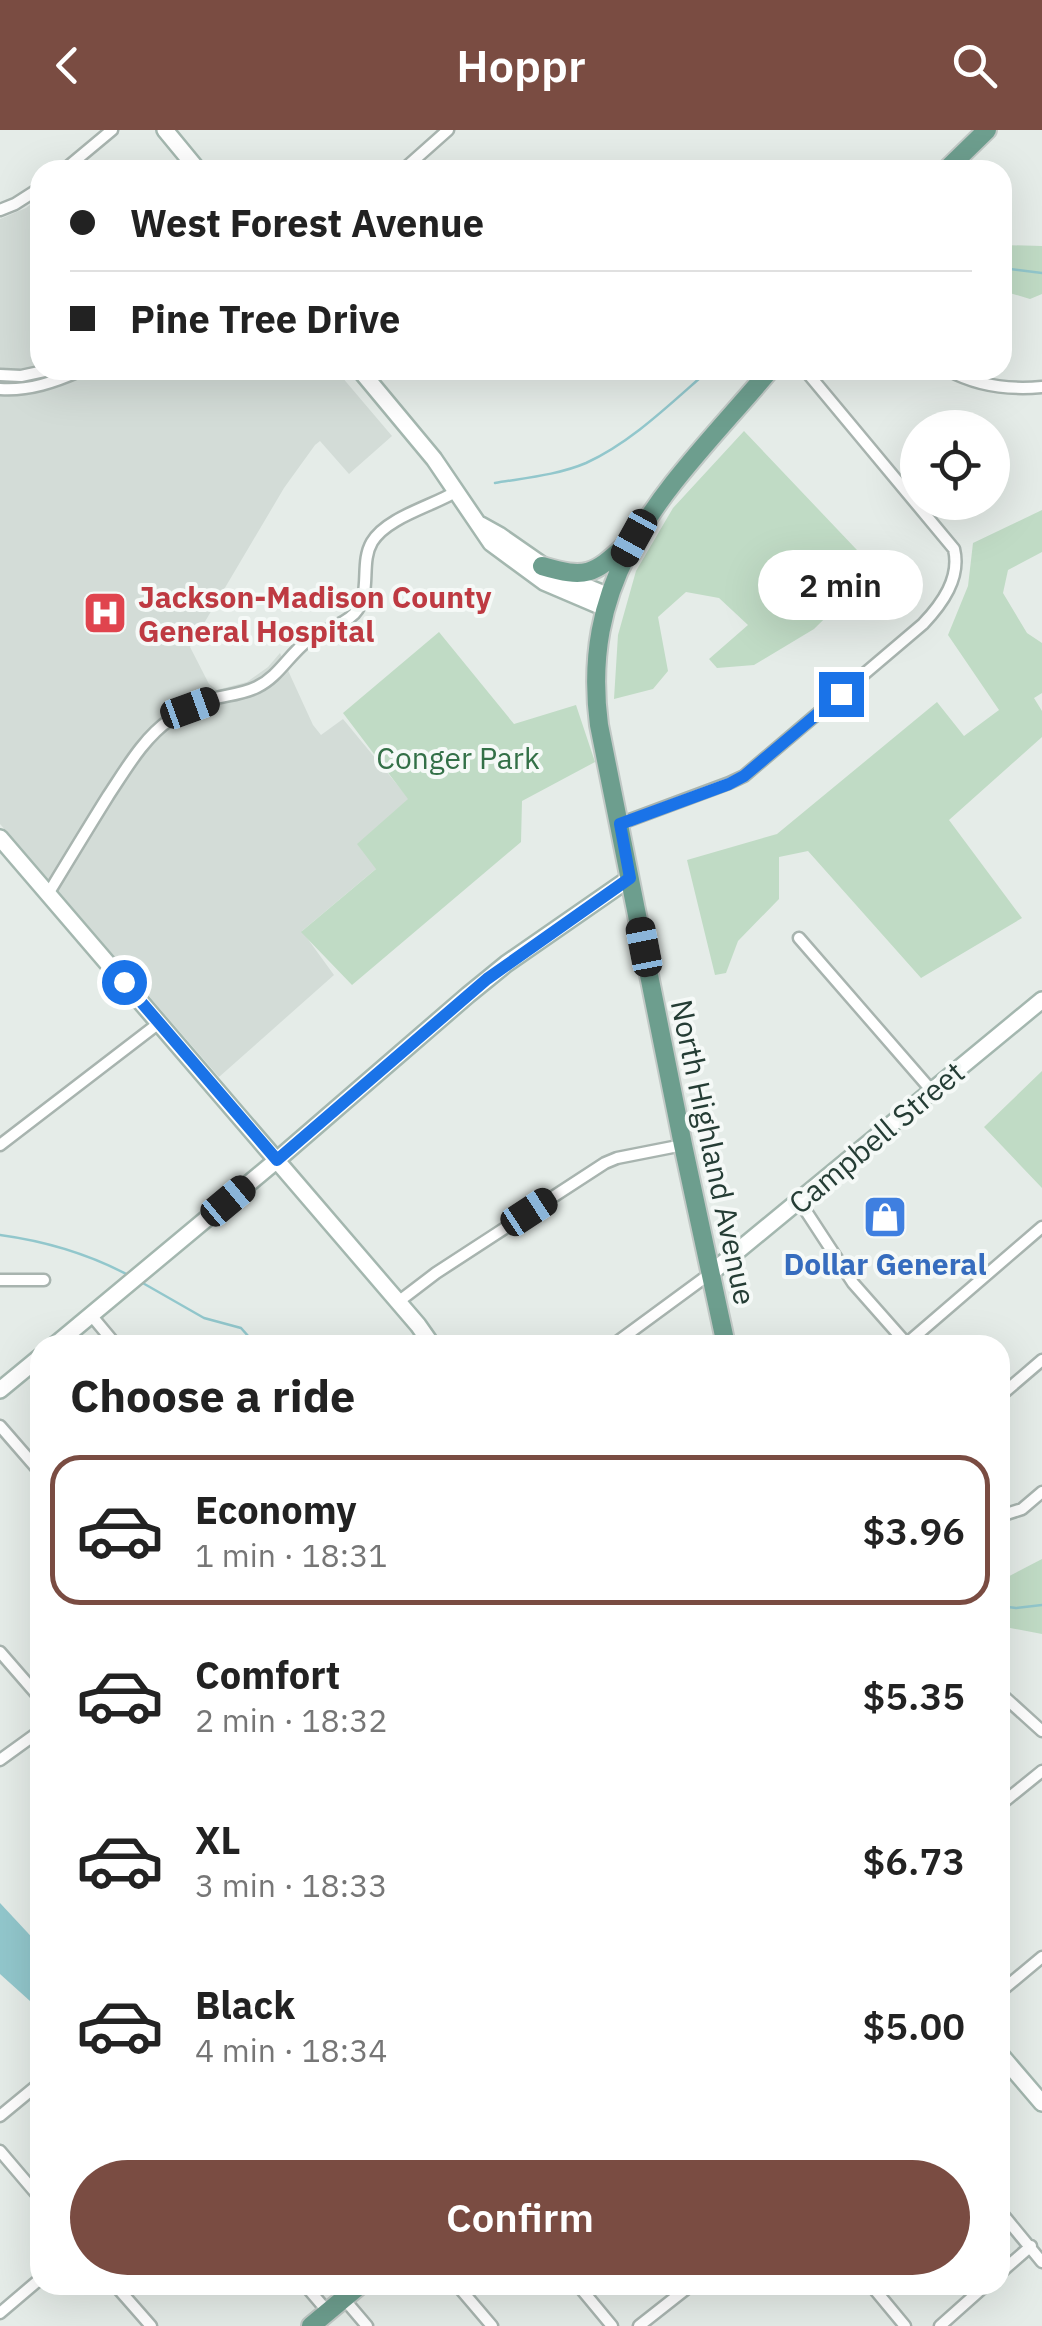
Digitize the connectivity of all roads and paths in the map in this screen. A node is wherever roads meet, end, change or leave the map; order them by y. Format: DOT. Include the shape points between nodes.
graph roads {
  1 [pos="112,130"];
  2 [pos="165,130"];
  3 [pos="448,130"];
  4 [pos="987,130"];
  5 [pos="76,160"];
  6 [pos="190,160"];
  7 [pos="414,160"];
  8 [pos="956,160"];
  9 [pos="30,194"];
  10 [pos="0,210"];
  11 [pos="30,374"];
  12 [pos="0,375"];
  13 [pos="57,380"];
  14 [pos="368,380"];
  15 [pos="762,380"];
  16 [pos="813,380"];
  17 [pos="974,380"];
  18 [pos="1042,386"];
  19 [pos="0,389"];
  20 [pos="457,491"];
  21 [pos="477,523"];
  22 [pos="634,538"];
  23 [pos="542,566"];
  24 [pos="607,602"];
  25 [pos="620,824"];
  26 [pos="0,838"];
  27 [pos="630,878"];
  28 [pos="48,894"];
  29 [pos="799,938"];
  30 [pos="1042,1000"];
  31 [pos="160,1023"];
  32 [pos="932,1091"];
  33 [pos="683,1144"];
  34 [pos="0,1145"];
  35 [pos="277,1160"];
  36 [pos="800,1202"];
  37 [pos="1042,1226"];
  38 [pos="711,1273"];
  39 [pos="0,1280"];
  40 [pos="44,1280"];
  41 [pos="398,1302"];
  42 [pos="91,1315"];
  43 [pos="67,1335"];
  44 [pos="108,1335"];
  45 [pos="424,1335"];
  46 [pos="627,1335"];
  47 [pos="724,1335"];
  48 [pos="898,1335"];
  49 [pos="916,1335"];
  50 [pos="1042,1360"];
  51 [pos="30,1365"];
  52 [pos="1010,1387"];
  53 [pos="0,1390"];
  54 [pos="0,1426"];
  55 [pos="30,1460"];
  56 [pos="1042,1492"];
  57 [pos="1010,1513"];
  58 [pos="0,1652"];
  59 [pos="30,1686"];
  60 [pos="1010,1702"];
  61 [pos="1042,1731"];
  62 [pos="30,1739"];
  63 [pos="0,1760"];
  64 [pos="1042,1771"];
  65 [pos="1010,1798"];
  66 [pos="1042,1957"];
  67 [pos="1010,1984"];
  68 [pos="1010,2066"];
  69 [pos="30,2091"];
  70 [pos="1042,2103"];
  71 [pos="0,2116"];
  72 [pos="0,2151"];
  73 [pos="30,2186"];
  74 [pos="1010,2222"];
  75 [pos="1031,2246"];
  76 [pos="1042,2262"];
  77 [pos="1010,2264"];
  78 [pos="30,2286"];
  79 [pos="124,2295"];
  80 [pos="314,2295"];
  81 [pos="348,2295"];
  82 [pos="465,2295"];
  83 [pos="586,2295"];
  84 [pos="678,2295"];
  85 [pos="879,2295"];
  86 [pos="975,2295"];
  87 [pos="344,2298"];
  88 [pos="0,2312"];
  89 [pos="328,2312"];
  90 [pos="150,2326"];
  91 [pos="311,2326"];
  92 [pos="367,2326"];
  93 [pos="492,2326"];
  94 [pos="612,2326"];
  95 [pos="639,2326"];
  96 [pos="905,2326"];
  97 [pos="940,2326"];
  1 -- 5 [label="street"];
  2 -- 6 [label="street"];
  3 -- 7 [label="street"];
  4 -- 8 [label="main road"];
  9 -- 10 [label="street"];
  11 -- 12 [label="street"];
  13 -- 19 [label="street"];
  14 -- 20 [label="street"];
  15 -- 22 [label="main road, North Highland Avenue"];
  16 -- 25 [label="street" via="954,549 947,594 923,624 744,776"];
  17 -- 18 [label="street" via="1008,389"];
  20 -- 21 [label="street"];
  20 -- 28 [label="street" via="397,520 372,541 362,604 346,621 307,641 263,684 190,708 151,736"];
  21 -- 23 [label="street"];
  21 -- 24 [label="street" via="491,543 544,582"];
  22 -- 23 [label="main road" via="595,571"];
  22 -- 24 [label="main road, North Highland Avenue"];
  23 -- 24 [label="street"];
  24 -- 25 [label="main road, North Highland Avenue" via="596,699"];
  25 -- 27 [label="main road, North Highland Avenue"];
  26 -- 28 [label="street"];
  27 -- 33 [label="main road, North Highland Avenue"];
  27 -- 35 [label="street" via="506,964"];
  28 -- 31 [label="street"];
  29 -- 32 [label="street"];
  30 -- 32 [label="street, Campbell Street"];
  31 -- 34 [label="street"];
  31 -- 35 [label="street"];
  32 -- 36 [label="street, Campbell Street"];
  33 -- 38 [label="main road, North Highland Avenue"];
  33 -- 41 [label="street" via="605,1163"];
  35 -- 41 [label="street"];
  35 -- 42 [label="street"];
  36 -- 38 [label="street, Campbell Street"];
  36 -- 48 [label="street" via="855,1285"];
  37 -- 49 [label="street"];
  38 -- 46 [label="street, Campbell Street"];
  38 -- 47 [label="main road, North Highland Avenue"];
  39 -- 40 [label="street"];
  41 -- 45 [label="street"];
  42 -- 43 [label="street"];
  42 -- 44 [label="street"];
  50 -- 52 [label="street"];
  51 -- 53 [label="street"];
  54 -- 55 [label="street"];
  56 -- 57 [label="street"];
  58 -- 59 [label="street"];
  60 -- 61 [label="street"];
  62 -- 63 [label="street"];
  64 -- 65 [label="street"];
  66 -- 67 [label="street"];
  68 -- 70 [label="street"];
  69 -- 71 [label="street"];
  72 -- 73 [label="street"];
  74 -- 75 [label="street"];
  75 -- 76 [label="street"];
  75 -- 77 [label="street"];
  78 -- 88 [label="street"];
  79 -- 90 [label="street"];
  80 -- 89 [label="street"];
  81 -- 87 [label="main road"];
  82 -- 93 [label="street"];
  83 -- 94 [label="street"];
  84 -- 95 [label="street"];
  85 -- 96 [label="street"];
  86 -- 97 [label="street"];
  87 -- 89 [label="main road"];
  87 -- 92 [label="street"];
  89 -- 91 [label="main road"];
}
